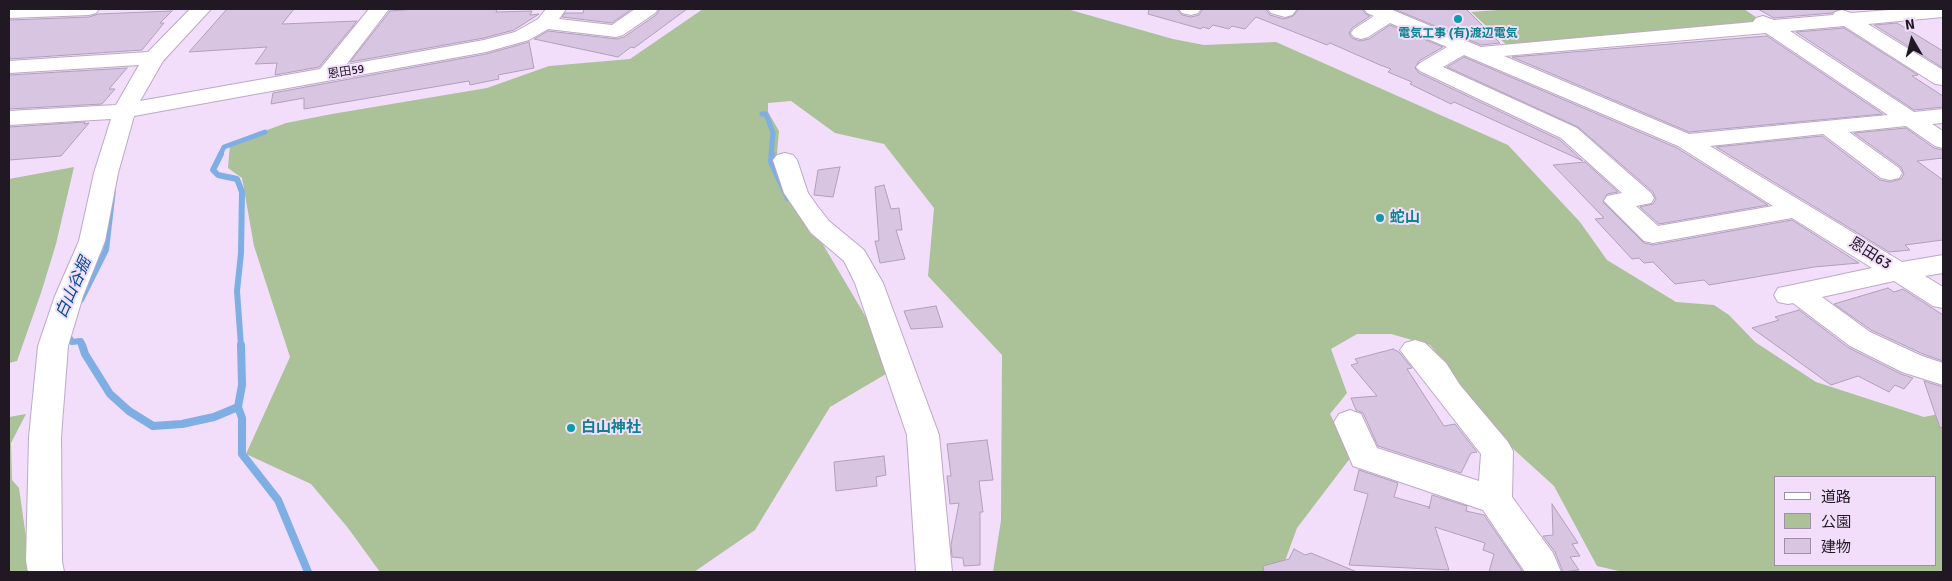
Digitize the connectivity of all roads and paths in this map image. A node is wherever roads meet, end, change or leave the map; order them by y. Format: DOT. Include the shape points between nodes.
graph roads {
  1 [pos="89,9"];
  2 [pos="201,9"];
  3 [pos="379,9"];
  4 [pos="648,9"];
  5 [pos="1278,9"];
  6 [pos="1287,9"];
  7 [pos="1744,9"];
  8 [pos="18,11"];
  9 [pos="1381,12"];
  10 [pos="1936,13"];
  11 [pos="1839,14"];
  12 [pos="550,16"];
  13 [pos="1769,26"];
  14 [pos="1361,28"];
  15 [pos="1472,49"];
  16 [pos="154,58"];
  17 [pos="9,67"];
  18 [pos="327,75"];
  19 [pos="1943,79"];
  20 [pos="124,111"];
  21 [pos="1943,116"];
  22 [pos="9,118"];
  23 [pos="1911,119"];
  24 [pos="1828,127"];
  25 [pos="1686,141"];
  26 [pos="1943,141"];
  27 [pos="785,160"];
  28 [pos="1890,173"];
  29 [pos="1797,209"];
  30 [pos="1943,264"];
  31 [pos="1898,271"];
  32 [pos="1943,299"];
  33 [pos="1415,350"];
  34 [pos="1943,374"];
  35 [pos="1350,422"];
  36 [pos="1495,500"];
  37 [pos="46,572"];
  38 [pos="934,572"];
  39 [pos="1543,572"];
  1 -- 8 [label="street"];
  2 -- 16 [label="street"];
  3 -- 18 [label="street"];
  4 -- 12 [label="street" via="616,31"];
  5 -- 6 [label="street"];
  7 -- 13 [label="street"];
  9 -- 14 [label="street"];
  9 -- 15 [label="street, 恩田63"];
  10 -- 11 [label="street"];
  11 -- 13 [label="street"];
  11 -- 19 [label="street"];
  12 -- 18 [label="street, 恩田59" via="522,36 486,46"];
  13 -- 15 [label="street"];
  13 -- 23 [label="street"];
  15 -- 25 [label="street, 恩田63"];
  15 -- 29 [label="street" via="1427,67 1569,133 1642,198 1616,201 1653,235"];
  16 -- 17 [label="street"];
  16 -- 20 [label="street"];
  18 -- 20 [label="street, 恩田59"];
  20 -- 22 [label="street, 恩田59"];
  20 -- 37 [label="street" via="106,173 92,241 53,346 45,437"];
  21 -- 23 [label="street"];
  23 -- 24 [label="street"];
  23 -- 26 [label="street"];
  24 -- 25 [label="street"];
  24 -- 28 [label="street"];
  25 -- 29 [label="street, 恩田63"];
  27 -- 38 [label="street" via="796,192 809,212 820,227 855,256 870,283 923,435"];
  29 -- 31 [label="street, 恩田63 / 恩田63"];
  30 -- 31 [label="street"];
  31 -- 32 [label="street, 恩田63 / 恩田63"];
  31 -- 34 [label="street" via="1793,294 1860,339 1912,364"];
  33 -- 36 [label="street" via="1497,451"];
  35 -- 36 [label="street" via="1364,456"];
  36 -- 39 [label="street"];
}
